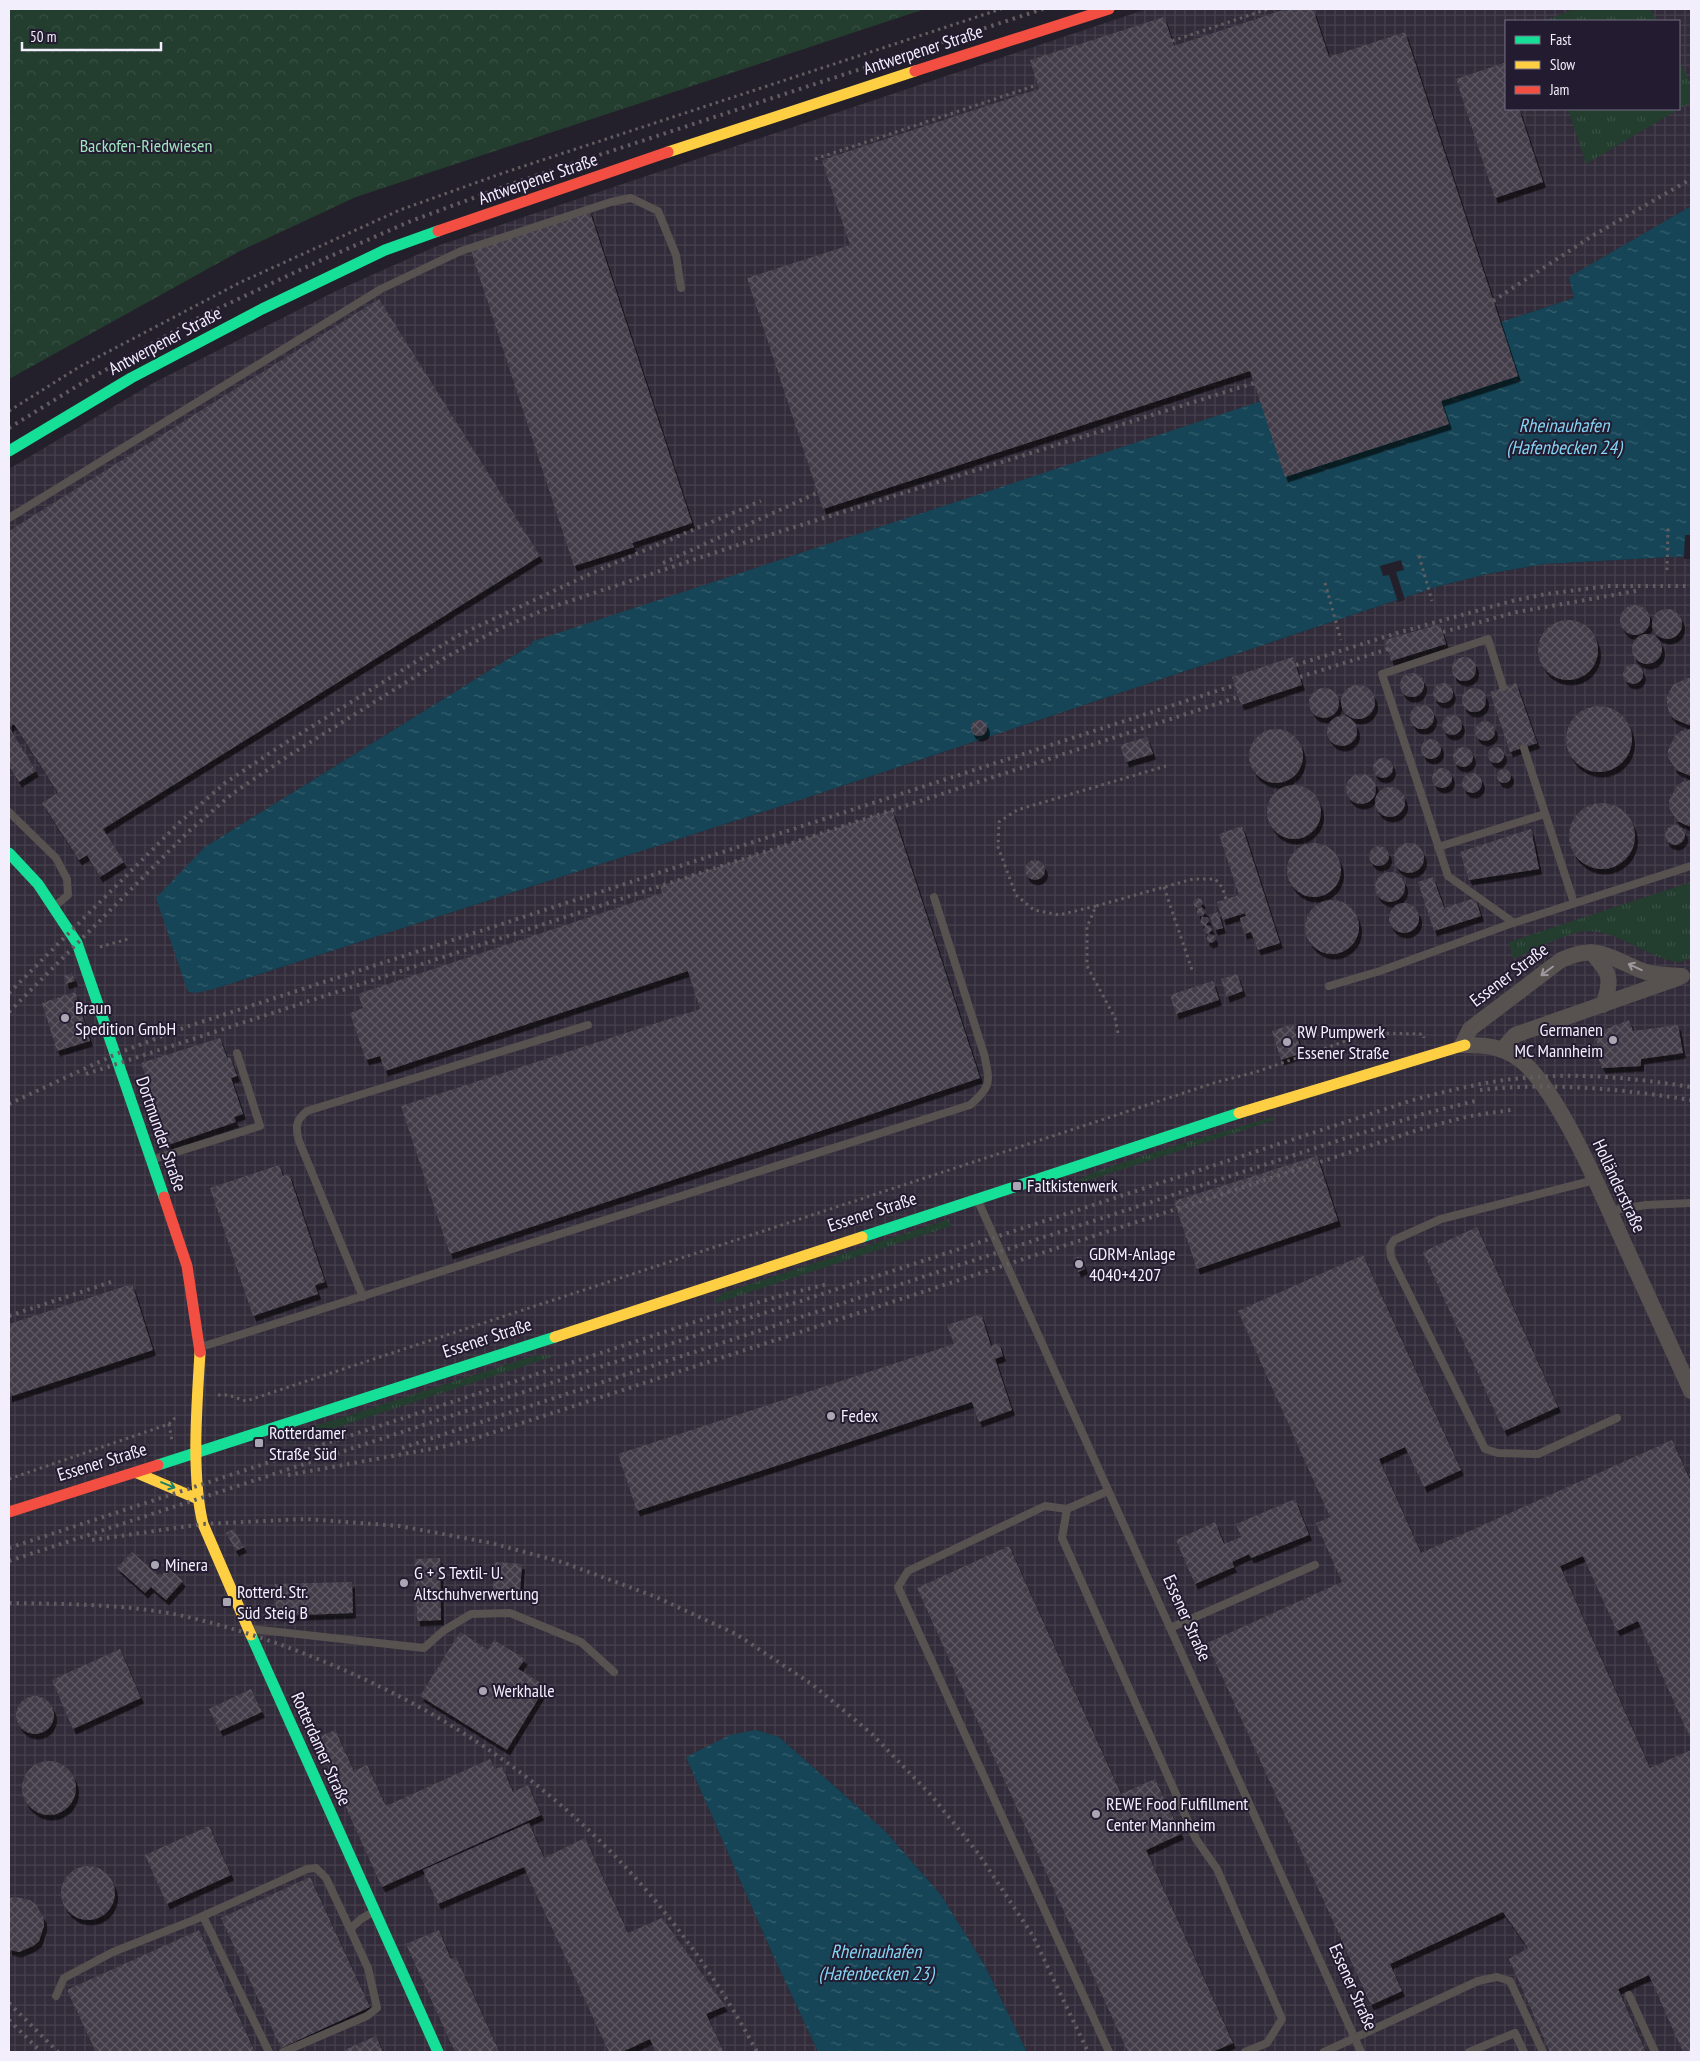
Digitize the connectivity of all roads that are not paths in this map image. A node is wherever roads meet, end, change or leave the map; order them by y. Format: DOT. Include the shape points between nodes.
graph roads {
  1 [pos="1109,9"];
  2 [pos="681,288"];
  3 [pos="9,451"];
  4 [pos="9,518"];
  5 [pos="1503,687"];
  6 [pos="1524,748"];
  7 [pos="9,812"];
  8 [pos="1545,814"];
  9 [pos="1438,847"];
  10 [pos="9,853"];
  11 [pos="1691,866"];
  12 [pos="934,897"];
  13 [pos="1574,904"];
  14 [pos="54,907"];
  15 [pos="1514,923"];
  16 [pos="1591,952"];
  17 [pos="1686,975"];
  18 [pos="1329,986"];
  19 [pos="1603,1006"];
  20 [pos="588,1025"];
  21 [pos="1464,1045"];
  22 [pos="1502,1050"];
  23 [pos="237,1053"];
  24 [pos="152,1160"];
  25 [pos="1595,1180"];
  26 [pos="977,1199"];
  27 [pos="1691,1203"];
  28 [pos="1609,1211"];
  29 [pos="363,1297"];
  30 [pos="200,1348"];
  31 [pos="1691,1391"];
  32 [pos="1617,1418"];
  33 [pos="197,1453"];
  34 [pos="137,1473"];
  35 [pos="1108,1491"];
  36 [pos="198,1499"];
  37 [pos="1067,1509"];
  38 [pos="9,1512"];
  39 [pos="1315,1566"];
  40 [pos="248,1628"];
  41 [pos="1170,1628"];
  42 [pos="614,1672"];
  43 [pos="375,1911"];
  44 [pos="203,1916"];
  45 [pos="350,1929"];
  46 [pos="1629,1995"];
  47 [pos="56,1996"];
  48 [pos="1354,2039"];
  49 [pos="269,2052"];
  50 [pos="283,2052"];
  51 [pos="438,2052"];
  52 [pos="1109,2052"];
  53 [pos="1245,2052"];
  54 [pos="1324,2052"];
  55 [pos="1360,2052"];
  56 [pos="1470,2052"];
  57 [pos="1524,2052"];
  58 [pos="1543,2052"];
  59 [pos="1655,2052"];
  1 -- 3 [label="street, Antwerpener Straße" via="699,141 385,250 262,309 131,378"];
  2 -- 4 [label="lane" via="676,254 658,211 631,198 461,251 382,289"];
  5 -- 9 [label="lane" via="1488,640 1382,674"];
  6 -- 8 [label="lane"];
  7 -- 14 [label="lane" via="56,858 67,879 68,895"];
  8 -- 9 [label="lane"];
  8 -- 13 [label="lane"];
  9 -- 15 [label="lane" via="1448,876"];
  10 -- 14 [label="street, Dortmunder Straße"];
  11 -- 13 [label="lane"];
  12 -- 29 [label="lane" via="988,1074 987,1087 970,1106"];
  13 -- 15 [label="lane"];
  14 -- 24 [label="street, Dortmunder Straße" via="81,954"];
  15 -- 18 [label="lane"];
  17 -- 16 [label="street, Essener Straße, one-way" via="1645,972 1608,954"];
  16 -- 19 [label="street" via="1606,968 1610,987"];
  16 -- 21 [label="street, Essener Straße, one-way" via="1576,953 1561,960 1470,1029"];
  17 -- 19 [label="street, Essener Straße"];
  19 -- 22 [label="street, Essener Straße" via="1515,1035"];
  20 -- 29 [label="lane" via="307,1111 299,1118 296,1129 299,1141"];
  21 -- 22 [label="street, Holländerstraße" via="1492,1046"];
  21 -- 26 [label="street, Essener Straße" via="1236,1114"];
  22 -- 25 [label="street, Holländerstraße" via="1517,1057 1544,1087"];
  23 -- 24 [label="lane" via="260,1126"];
  24 -- 30 [label="street, Dortmunder Straße" via="187,1266"];
  25 -- 28 [label="street, Holländerstraße"];
  25 -- 32 [label="lane" via="1442,1218 1394,1240 1390,1247 1485,1449 1498,1453 1538,1454"];
  26 -- 33 [label="street, Essener Straße"];
  26 -- 35 [label="lane, Essener Straße"];
  27 -- 28 [label="lane" via="1646,1204"];
  28 -- 31 [label="street, Holländerstraße"];
  29 -- 30 [label="lane"];
  30 -- 33 [label="street, Dortmunder Straße"];
  33 -- 34 [label="street, Essener Straße"];
  33 -- 36 [label="street, Rotterdamer Straße"];
  34 -- 36 [label="street, one-way"];
  34 -- 38 [label="street, Essener Straße"];
  35 -- 37 [label="lane"];
  35 -- 41 [label="lane, Essener Straße"];
  36 -- 40 [label="street, Rotterdamer Straße" via="203,1524"];
  37 -- 52 [label="lane" via="1044,1506 908,1572 898,1587"];
  37 -- 53 [label="lane" via="1062,1538 1196,1839 1218,1869 1282,2019 1267,2043"];
  39 -- 41 [label="lane"];
  40 -- 42 [label="lane" via="424,1648 443,1631 471,1614 510,1613 581,1642"];
  40 -- 43 [label="street, Rotterdamer Straße"];
  41 -- 48 [label="lane, Essener Straße"];
  43 -- 45 [label="lane"];
  43 -- 51 [label="street, Rotterdamer Straße"];
  44 -- 45 [label="lane" via="295,1873 316,1868 326,1878"];
  44 -- 47 [label="lane" via="113,1952 64,1978"];
  44 -- 49 [label="lane"];
  45 -- 50 [label="lane" via="368,1968 377,2008 366,2016"];
  46 -- 59 [label="lane"];
  48 -- 54 [label="lane"];
  48 -- 55 [label="lane, Essener Straße"];
  48 -- 58 [label="lane" via="1478,1981 1497,1977 1510,1981"];
  56 -- 57 [label="lane" via="1515,2033"];
}
